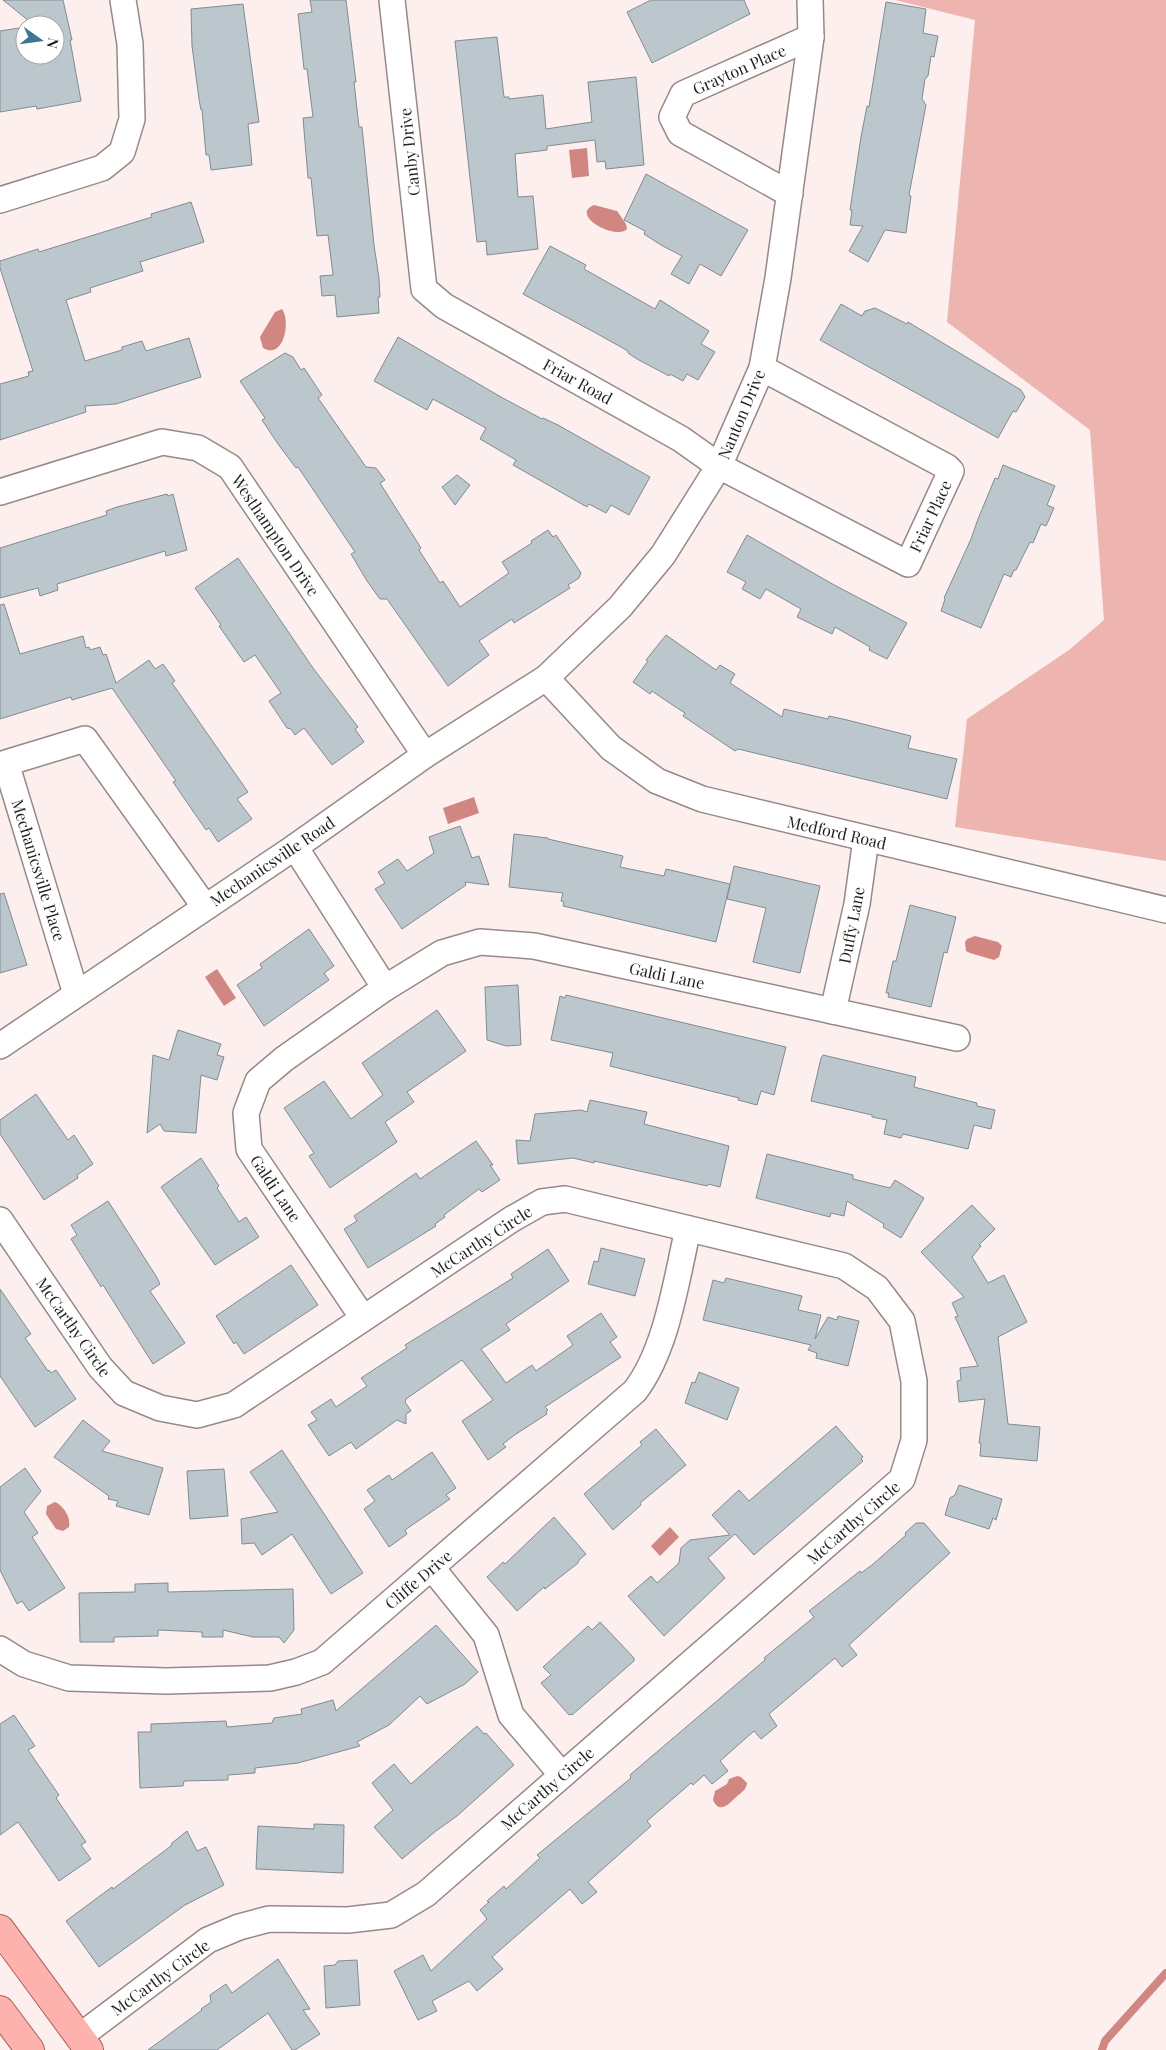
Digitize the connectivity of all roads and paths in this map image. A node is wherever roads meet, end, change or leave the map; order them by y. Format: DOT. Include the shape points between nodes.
graph roads {
  1 [pos="123,0"];
  2 [pos="392,0"];
  3 [pos="810,0"];
  4 [pos="811,37"];
  5 [pos="790,194"];
  6 [pos="0,200"];
  7 [pos="435,299"];
  8 [pos="762,368"];
  9 [pos="719,466"];
  10 [pos="0,492"];
  11 [pos="546,678"];
  12 [pos="425,755"];
  13 [pos="866,839"];
  14 [pos="295,847"];
  15 [pos="205,907"];
  16 [pos="1166,910"];
  17 [pos="385,988"];
  18 [pos="76,994"];
  19 [pos="833,1011"];
  20 [pos="957,1038"];
  21 [pos="0,1046"];
  22 [pos="0,1220"];
  23 [pos="688,1230"];
  24 [pos="363,1318"];
  25 [pos="432,1568"];
  26 [pos="0,1649"];
  27 [pos="562,1776"];
  28 [pos="0,1929"];
  29 [pos="0,2010"];
  30 [pos="84,2044"];
  31 [pos="30,2050"];
  1 -- 6 [label="street" via="130,44 132,119 122,152 102,168"];
  2 -- 7 [label="street, Canby Drive" via="424,290"];
  3 -- 4 [label="street, Nanton Drive"];
  4 -- 5 [label="street, Nanton Drive"];
  4 -- 5 [label="street, Grayton Place" via="683,94 672,117 680,133"];
  5 -- 8 [label="street, Nanton Drive"];
  7 -- 9 [label="street, Friar Road" via="682,439"];
  8 -- 9 [label="street, Nanton Drive"];
  8 -- 9 [label="street, Friar Place" via="951,471 908,564"];
  9 -- 11 [label="street, Nanton Drive" via="663,555 620,608"];
  10 -- 12 [label="street, Westhampton Drive" via="162,442 198,448 230,466"];
  11 -- 12 [label="street, Mechanicsville Road"];
  11 -- 13 [label="street, Medford Road" via="611,748 658,781 702,799"];
  12 -- 14 [label="street, Mechanicsville Road"];
  13 -- 16 [label="street, Medford Road"];
  13 -- 19 [label="street, Duffy Lane" via="857,904"];
  14 -- 15 [label="street, Mechanicsville Road"];
  14 -- 17 [label="street"];
  15 -- 18 [label="street, Mechanicsville Road"];
  15 -- 18 [label="street, Mechanicsville Place" via="85,739 6,763"];
  17 -- 19 [label="street, Galdi Lane" via="442,953 480,942 534,946"];
  17 -- 24 [label="street, Galdi Lane" via="258,1081 246,1113 250,1148"];
  18 -- 21 [label="street, Mechanicsville Road"];
  19 -- 20 [label="street, Galdi Lane"];
  22 -- 24 [label="street, McCarthy Circle" via="100,1367 124,1393 160,1408 197,1415 234,1405"];
  23 -- 24 [label="street, McCarthy Circle" via="565,1199 542,1202"];
  23 -- 25 [label="street, Cliffe Drive" via="659,1349 646,1377 635,1391"];
  23 -- 27 [label="street, McCarthy Circle" via="844,1266 877,1288 902,1321 914,1381 914,1440 902,1478"];
  25 -- 26 [label="street, Cliffe Drive" via="322,1662 270,1678 166,1681 69,1678 24,1664"];
  25 -- 27 [label="street" via="486,1635 511,1715"];
  27 -- 30 [label="street, McCarthy Circle" via="426,1894 391,1915 348,1920 269,1919 208,1940"];
  28 -- 30 [label="main road"];
  29 -- 31 [label="main road"];
}
